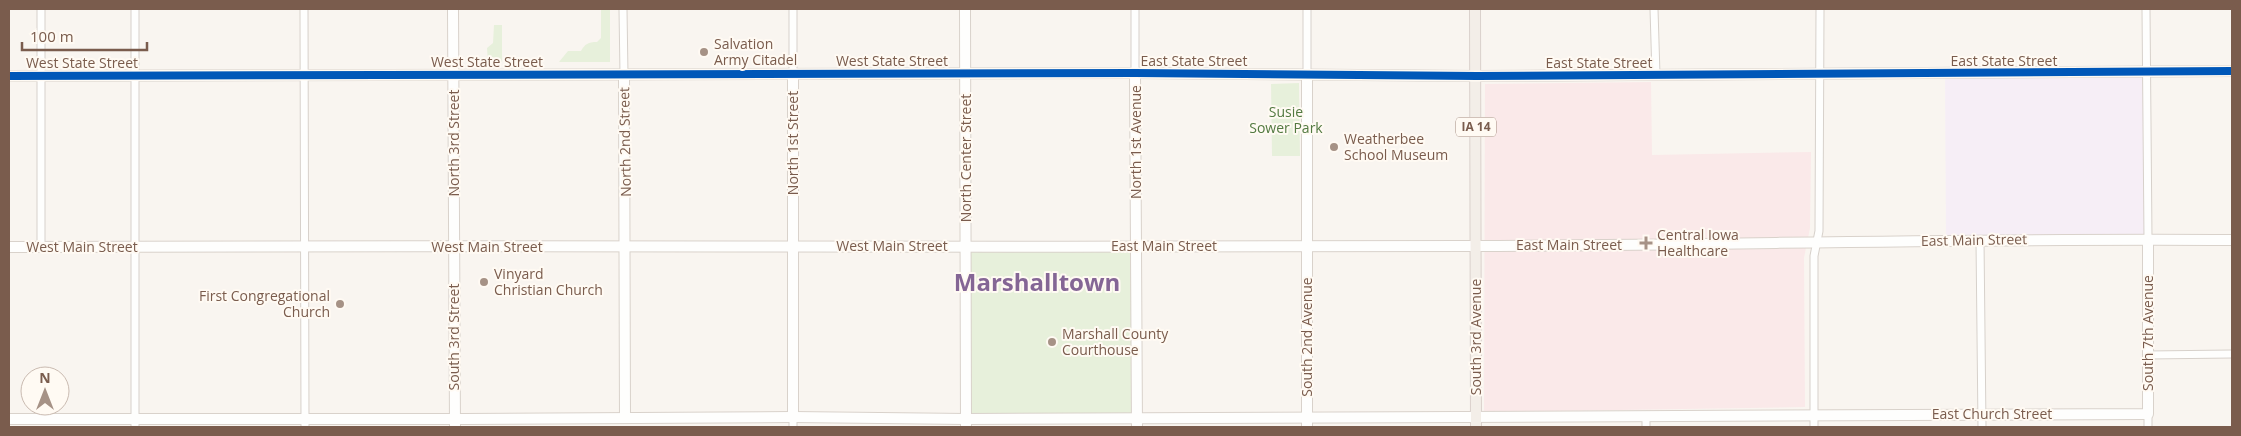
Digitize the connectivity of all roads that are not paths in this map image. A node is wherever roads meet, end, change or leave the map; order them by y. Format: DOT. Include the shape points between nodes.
graph roads {
  1 [pos="41,9"];
  2 [pos="135,9"];
  3 [pos="304,9"];
  4 [pos="453,9"];
  5 [pos="623,9"];
  6 [pos="793,9"];
  7 [pos="965,9"];
  8 [pos="1136,9"];
  9 [pos="1307,9"];
  10 [pos="1475,9"];
  11 [pos="1654,9"];
  12 [pos="1820,9"];
  13 [pos="2146,9"];
  14 [pos="2232,71"];
  15 [pos="966,73"];
  16 [pos="1135,73"];
  17 [pos="2148,73"];
  18 [pos="304,74"];
  19 [pos="454,74"];
  20 [pos="793,74"];
  21 [pos="1307,74"];
  22 [pos="1820,74"];
  23 [pos="41,75"];
  24 [pos="135,75"];
  25 [pos="624,75"];
  26 [pos="1656,75"];
  27 [pos="9,76"];
  28 [pos="1476,76"];
  29 [pos="2148,239"];
  30 [pos="1980,240"];
  31 [pos="2232,240"];
  32 [pos="1816,244"];
  33 [pos="625,246"];
  34 [pos="793,246"];
  35 [pos="966,246"];
  36 [pos="1136,246"];
  37 [pos="1307,246"];
  38 [pos="1476,246"];
  39 [pos="9,247"];
  40 [pos="41,247"];
  41 [pos="135,247"];
  42 [pos="454,247"];
  43 [pos="305,248"];
  44 [pos="2232,354"];
  45 [pos="2148,355"];
  46 [pos="2148,414"];
  47 [pos="1814,415"];
  48 [pos="1982,415"];
  49 [pos="1646,416"];
  50 [pos="9,419"];
  51 [pos="793,422"];
  52 [pos="1308,422"];
  53 [pos="1476,422"];
  54 [pos="135,423"];
  55 [pos="305,423"];
  56 [pos="455,423"];
  57 [pos="625,423"];
  58 [pos="966,423"];
  59 [pos="1137,423"];
  60 [pos="1646,427"];
  61 [pos="1814,427"];
  62 [pos="1982,427"];
  63 [pos="2148,427"];
  1 -- 23 [label="street"];
  2 -- 24 [label="street"];
  3 -- 18 [label="street"];
  4 -- 19 [label="street, North 3rd Street"];
  5 -- 25 [label="street, North 2nd Street"];
  6 -- 20 [label="street, North 1st Street"];
  7 -- 15 [label="street, North Center Street"];
  8 -- 16 [label="street, North 1st Avenue"];
  9 -- 21 [label="street"];
  10 -- 28 [label="main road, IA 14"];
  11 -- 26 [label="street"];
  12 -- 22 [label="street"];
  13 -- 17 [label="street"];
  14 -- 17 [label="street, East State Street"];
  15 -- 16 [label="street, East State Street"];
  15 -- 20 [label="street, West State Street"];
  15 -- 35 [label="street, North Center Street"];
  16 -- 21 [label="street, East State Street"];
  16 -- 36 [label="street, North 1st Avenue"];
  17 -- 22 [label="street, East State Street"];
  17 -- 29 [label="street"];
  18 -- 19 [label="street, West State Street"];
  18 -- 24 [label="street, West State Street"];
  18 -- 43 [label="street"];
  19 -- 25 [label="street, West State Street"];
  19 -- 42 [label="street, North 3rd Street"];
  20 -- 25 [label="street, West State Street"];
  20 -- 34 [label="street, North 1st Street"];
  21 -- 28 [label="street, East State Street"];
  21 -- 37 [label="street, South 2nd Avenue"];
  22 -- 26 [label="street, East State Street"];
  22 -- 32 [label="street" via="1819,231"];
  23 -- 24 [label="street, West State Street"];
  23 -- 27 [label="street, West State Street"];
  23 -- 40 [label="street"];
  24 -- 41 [label="street"];
  25 -- 33 [label="street, North 2nd Street"];
  26 -- 28 [label="street, East State Street"];
  28 -- 38 [label="main road, IA 14"];
  29 -- 30 [label="street, East Main Street"];
  29 -- 31 [label="street, East Main Street"];
  29 -- 45 [label="street, South 7th Avenue"];
  30 -- 32 [label="street, East Main Street"];
  30 -- 48 [label="street"];
  32 -- 38 [label="street, East Main Street"];
  32 -- 47 [label="street"];
  33 -- 34 [label="street, West Main Street"];
  33 -- 42 [label="street, West Main Street"];
  33 -- 57 [label="street, North 2nd Street"];
  34 -- 35 [label="street, West Main Street"];
  34 -- 51 [label="street, North 1st Street"];
  35 -- 36 [label="street, East Main Street"];
  35 -- 58 [label="street, North Center Street"];
  36 -- 37 [label="street, East Main Street"];
  36 -- 59 [label="street, North 1st Avenue"];
  37 -- 38 [label="street, East Main Street"];
  37 -- 52 [label="street, South 2nd Avenue"];
  38 -- 53 [label="main road, South 3rd Avenue / IA 14"];
  39 -- 40 [label="street, West Main Street"];
  40 -- 41 [label="street, West Main Street"];
  41 -- 43 [label="street, West Main Street"];
  41 -- 54 [label="street"];
  42 -- 43 [label="street, West Main Street"];
  42 -- 56 [label="street, South 3rd Street"];
  43 -- 55 [label="street"];
  44 -- 45 [label="street"];
  45 -- 46 [label="street, South 7th Avenue"];
  46 -- 48 [label="street, East Church Street"];
  46 -- 63 [label="street, South 7th Avenue"];
  47 -- 48 [label="street, East Church Street"];
  47 -- 49 [label="street, East Church Street"];
  47 -- 61 [label="street"];
  48 -- 62 [label="street"];
  49 -- 53 [label="street, East Church Street"];
  49 -- 60 [label="street"];
  50 -- 54 [label="street, East Church Street"];
  51 -- 57 [label="street, East Church Street"];
  51 -- 58 [label="street, East Church Street"];
  52 -- 53 [label="street, East Church Street"];
  52 -- 59 [label="street, East Church Street"];
  54 -- 55 [label="street, East Church Street"];
  55 -- 56 [label="street, East Church Street"];
  56 -- 57 [label="street, East Church Street"];
  58 -- 59 [label="street, East Church Street"];
}
